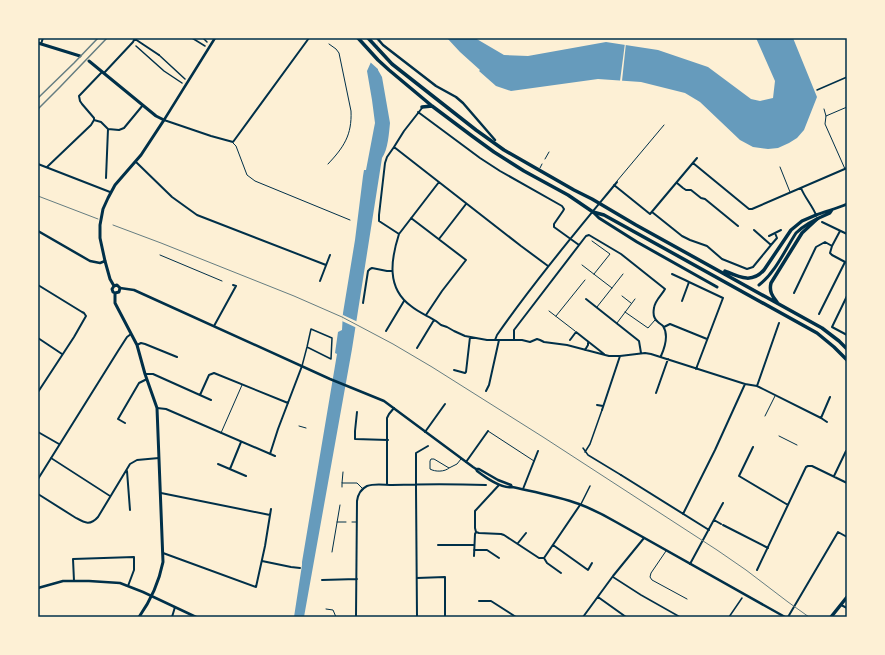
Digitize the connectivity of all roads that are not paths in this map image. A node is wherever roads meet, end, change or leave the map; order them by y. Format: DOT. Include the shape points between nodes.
graph roads {
  1 [pos="43,38"];
  2 [pos="135,38"];
  3 [pos="192,38"];
  4 [pos="203,38"];
  5 [pos="215,38"];
  6 [pos="309,38"];
  7 [pos="358,38"];
  8 [pos="368,38"];
  9 [pos="378,38"];
  10 [pos="208,42"];
  11 [pos="39,43"];
  12 [pos="328,44"];
  13 [pos="136,46"];
  14 [pos="205,46"];
  15 [pos="158,55"];
  16 [pos="80,56"];
  17 [pos="89,61"];
  18 [pos="103,72"];
  19 [pos="847,77"];
  20 [pos="185,79"];
  21 [pos="182,83"];
  22 [pos="817,90"];
  23 [pos="142,105"];
  24 [pos="432,106"];
  25 [pos="422,107"];
  26 [pos="847,107"];
  27 [pos="824,109"];
  28 [pos="418,112"];
  29 [pos="826,116"];
  30 [pos="94,120"];
  31 [pos="164,120"];
  32 [pos="664,125"];
  33 [pos="108,129"];
  34 [pos="495,140"];
  35 [pos="234,141"];
  36 [pos="394,147"];
  37 [pos="504,150"];
  38 [pos="549,152"];
  39 [pos="698,158"];
  40 [pos="545,159"];
  41 [pos="136,162"];
  42 [pos="693,163"];
  43 [pos="38,164"];
  44 [pos="328,164"];
  45 [pos="542,164"];
  46 [pos="46,167"];
  47 [pos="780,167"];
  48 [pos="846,169"];
  49 [pos="538,170"];
  50 [pos="106,178"];
  51 [pos="439,182"];
  52 [pos="617,182"];
  53 [pos="677,183"];
  54 [pos="614,185"];
  55 [pos="801,188"];
  56 [pos="110,192"];
  57 [pos="790,193"];
  58 [pos="599,203"];
  59 [pos="466,204"];
  60 [pos="847,204"];
  61 [pos="593,212"];
  62 [pos="651,213"];
  63 [pos="817,217"];
  64 [pos="411,218"];
  65 [pos="350,220"];
  66 [pos="822,222"];
  67 [pos="738,226"];
  68 [pos="754,230"];
  69 [pos="782,230"];
  70 [pos="38,231"];
  71 [pos="840,231"];
  72 [pos="399,234"];
  73 [pos="775,234"];
  74 [pos="847,234"];
  75 [pos="769,236"];
  76 [pos="439,239"];
  77 [pos="570,239"];
  78 [pos="592,241"];
  79 [pos="579,245"];
  80 [pos="771,245"];
  81 [pos="832,246"];
  82 [pos="160,255"];
  83 [pos="330,255"];
  84 [pos="105,261"];
  85 [pos="846,262"];
  86 [pos="582,264"];
  87 [pos="326,265"];
  88 [pos="548,266"];
  89 [pos="712,267"];
  90 [pos="392,271"];
  91 [pos="594,274"];
  92 [pos="623,274"];
  93 [pos="672,274"];
  94 [pos="222,280"];
  95 [pos="585,280"];
  96 [pos="320,281"];
  97 [pos="688,282"];
  98 [pos="38,284"];
  99 [pos="233,285"];
  100 [pos="759,285"];
  101 [pos="114,286"];
  102 [pos="717,287"];
  103 [pos="120,288"];
  104 [pos="612,288"];
  105 [pos="115,292"];
  106 [pos="794,293"];
  107 [pos="622,296"];
  108 [pos="847,296"];
  109 [pos="586,299"];
  110 [pos="635,299"];
  111 [pos="404,301"];
  112 [pos="682,301"];
  113 [pos="363,304"];
  114 [pos="632,304"];
  115 [pos="779,304"];
  116 [pos="597,308"];
  117 [pos="549,311"];
  118 [pos="625,312"];
  119 [pos="819,314"];
  120 [pos="426,315"];
  121 [pos="556,316"];
  122 [pos="434,320"];
  123 [pos="655,320"];
  124 [pos="616,323"];
  125 [pos="779,323"];
  126 [pos="214,326"];
  127 [pos="664,327"];
  128 [pos="386,331"];
  129 [pos="576,332"];
  130 [pos="132,333"];
  131 [pos="847,335"];
  132 [pos="470,337"];
  133 [pos="38,338"];
  134 [pos="707,339"];
  135 [pos="495,340"];
  136 [pos="499,340"];
  137 [pos="514,340"];
  138 [pos="570,340"];
  139 [pos="839,341"];
  140 [pos="588,342"];
  141 [pos="137,345"];
  142 [pos="847,346"];
  143 [pos="307,347"];
  144 [pos="417,348"];
  145 [pos="847,349"];
  146 [pos="585,350"];
  147 [pos="641,353"];
  148 [pos="62,354"];
  149 [pos="604,355"];
  150 [pos="620,356"];
  151 [pos="661,356"];
  152 [pos="177,357"];
  153 [pos="668,359"];
  154 [pos="847,360"];
  155 [pos="302,366"];
  156 [pos="696,369"];
  157 [pos="454,370"];
  158 [pos="145,374"];
  159 [pos="147,379"];
  160 [pos="745,384"];
  161 [pos="242,385"];
  162 [pos="757,386"];
  163 [pos="486,391"];
  164 [pos="38,392"];
  165 [pos="656,393"];
  166 [pos="200,395"];
  167 [pos="775,396"];
  168 [pos="830,397"];
  169 [pos="212,400"];
  170 [pos="288,403"];
  171 [pos="445,404"];
  172 [pos="597,405"];
  173 [pos="603,406"];
  174 [pos="157,408"];
  175 [pos="394,408"];
  176 [pos="602,410"];
  177 [pos="357,412"];
  178 [pos="765,416"];
  179 [pos="821,418"];
  180 [pos="827,422"];
  181 [pos="125,423"];
  182 [pos="300,426"];
  183 [pos="306,428"];
  184 [pos="488,431"];
  185 [pos="38,432"];
  186 [pos="425,432"];
  187 [pos="221,434"];
  188 [pos="779,436"];
  189 [pos="388,440"];
  190 [pos="241,442"];
  191 [pos="59,444"];
  192 [pos="797,444"];
  193 [pos="428,446"];
  194 [pos="752,447"];
  195 [pos="583,448"];
  196 [pos="538,451"];
  197 [pos="846,451"];
  198 [pos="585,452"];
  199 [pos="270,454"];
  200 [pos="275,456"];
  201 [pos="51,458"];
  202 [pos="159,458"];
  203 [pos="461,459"];
  204 [pos="534,461"];
  205 [pos="466,462"];
  206 [pos="218,464"];
  207 [pos="450,468"];
  208 [pos="230,469"];
  209 [pos="127,470"];
  210 [pos="343,472"];
  211 [pos="246,476"];
  212 [pos="621,476"];
  213 [pos="834,476"];
  214 [pos="38,479"];
  215 [pos="342,482"];
  216 [pos="500,483"];
  217 [pos="847,483"];
  218 [pos="416,484"];
  219 [pos="387,485"];
  220 [pos="486,485"];
  221 [pos="590,486"];
  222 [pos="342,487"];
  223 [pos="363,489"];
  224 [pos="522,489"];
  225 [pos="161,493"];
  226 [pos="38,494"];
  227 [pos="110,496"];
  228 [pos="723,503"];
  229 [pos="340,504"];
  230 [pos="580,505"];
  231 [pos="788,505"];
  232 [pos="271,509"];
  233 [pos="130,510"];
  234 [pos="683,514"];
  235 [pos="270,515"];
  236 [pos="714,520"];
  237 [pos="337,522"];
  238 [pos="346,522"];
  239 [pos="352,522"];
  240 [pos="356,522"];
  241 [pos="708,530"];
  242 [pos="476,531"];
  243 [pos="526,533"];
  244 [pos="847,537"];
  245 [pos="644,538"];
  246 [pos="518,543"];
  247 [pos="438,545"];
  248 [pos="474,545"];
  249 [pos="553,545"];
  250 [pos="768,548"];
  251 [pos="474,550"];
  252 [pos="666,550"];
  253 [pos="332,552"];
  254 [pos="163,553"];
  255 [pos="474,556"];
  256 [pos="499,558"];
  257 [pos="544,558"];
  258 [pos="262,561"];
  259 [pos="592,563"];
  260 [pos="690,564"];
  261 [pos="300,568"];
  262 [pos="757,570"];
  263 [pos="561,573"];
  264 [pos="612,576"];
  265 [pos="417,578"];
  266 [pos="357,579"];
  267 [pos="322,580"];
  268 [pos="74,581"];
  269 [pos="128,586"];
  270 [pos="38,588"];
  271 [pos="152,596"];
  272 [pos="598,597"];
  273 [pos="847,597"];
  274 [pos="742,598"];
  275 [pos="687,599"];
  276 [pos="479,601"];
  277 [pos="841,604"];
  278 [pos="175,607"];
  279 [pos="847,608"];
  280 [pos="326,609"];
  281 [pos="139,617"];
  282 [pos="172,617"];
  283 [pos="196,617"];
  284 [pos="336,617"];
  285 [pos="356,617"];
  286 [pos="417,617"];
  287 [pos="445,617"];
  288 [pos="516,617"];
  289 [pos="583,617"];
  290 [pos="626,617"];
  291 [pos="680,617"];
  292 [pos="730,617"];
  293 [pos="786,617"];
  294 [pos="831,617"];
  1 -- 11 [label="street"];
  2 -- 15 [label="street"];
  2 -- 18 [label="street"];
  3 -- 14 [label="street"];
  4 -- 10 [label="street"];
  5 -- 31 [label="street"];
  6 -- 35 [label="street"];
  7 -- 24 [label="highway" via="378,60"];
  8 -- 37 [label="highway" via="392,64"];
  9 -- 34 [label="street" via="383,45 436,86 464,103"];
  11 -- 16 [label="main road"];
  12 -- 44 [label="lane" via="339,53 351,111 349,132 344,145"];
  13 -- 21 [label="street"];
  15 -- 20 [label="street"];
  17 -- 18 [label="main road"];
  18 -- 23 [label="main road"];
  18 -- 30 [label="street" via="79,96"];
  19 -- 22 [label="street"];
  23 -- 31 [label="main road"];
  23 -- 33 [label="street" via="124,128"];
  24 -- 25 [label="highway"];
  24 -- 61 [label="highway" via="494,152"];
  25 -- 28 [label="street"];
  26 -- 29 [label="lane"];
  27 -- 29 [label="lane"];
  28 -- 36 [label="street"];
  28 -- 77 [label="street" via="498,170 562,206 564,209 554,227"];
  29 -- 48 [label="lane" via="825,124"];
  30 -- 33 [label="street" via="101,122"];
  30 -- 46 [label="street"];
  31 -- 35 [label="street"];
  31 -- 41 [label="main road"];
  32 -- 52 [label="lane"];
  33 -- 50 [label="street"];
  34 -- 37 [label="highway"];
  35 -- 65 [label="lane" via="247,175 255,181"];
  36 -- 51 [label="street"];
  36 -- 72 [label="street" via="385,163 379,221"];
  37 -- 49 [label="highway"];
  38 -- 40 [label="lane"];
  39 -- 42 [label="street"];
  41 -- 56 [label="main road"];
  41 -- 87 [label="street" via="172,197 197,215"];
  42 -- 53 [label="street"];
  42 -- 57 [label="street" via="749,209"];
  43 -- 46 [label="street"];
  45 -- 49 [label="lane"];
  46 -- 56 [label="street"];
  47 -- 57 [label="lane"];
  48 -- 55 [label="street"];
  49 -- 58 [label="highway"];
  51 -- 59 [label="street"];
  51 -- 64 [label="street"];
  52 -- 54 [label="street"];
  53 -- 62 [label="street"];
  53 -- 67 [label="street" via="705,199"];
  54 -- 58 [label="street"];
  54 -- 62 [label="street"];
  55 -- 57 [label="street"];
  55 -- 63 [label="street"];
  56 -- 84 [label="main road" via="100,228"];
  58 -- 61 [label="street"];
  58 -- 89 [label="highway"];
  59 -- 76 [label="street"];
  59 -- 88 [label="street"];
  60 -- 63 [label="main road"];
  61 -- 77 [label="street"];
  61 -- 102 [label="main road" via="637,242"];
  61 -- 154 [label="highway" via="604,215 816,333"];
  62 -- 80 [label="street" via="682,236 707,246 722,259 748,269 753,267"];
  63 -- 89 [label="highway" via="802,221 791,230 764,270 754,278 742,278"];
  63 -- 100 [label="main road" via="796,233 772,271"];
  63 -- 115 [label="highway" via="802,233 770,283 771,292"];
  64 -- 72 [label="street"];
  64 -- 76 [label="street"];
  66 -- 71 [label="street"];
  68 -- 80 [label="street"];
  69 -- 73 [label="street"];
  70 -- 84 [label="street" via="90,261"];
  71 -- 74 [label="street"];
  71 -- 81 [label="street"];
  72 -- 90 [label="street"];
  73 -- 75 [label="street"];
  73 -- 80 [label="street" via="777,238"];
  76 -- 120 [label="street" via="466,260"];
  77 -- 79 [label="street"];
  77 -- 88 [label="street"];
  78 -- 91 [label="lane" via="610,254"];
  79 -- 123 [label="street" via="586,236 591,235 617,251 664,287 654,306"];
  79 -- 137 [label="street" via="514,330"];
  81 -- 85 [label="street" via="830,253"];
  81 -- 106 [label="street" via="825,242 816,247"];
  82 -- 94 [label="lane"];
  83 -- 87 [label="street"];
  84 -- 101 [label="main road"];
  85 -- 119 [label="street"];
  86 -- 91 [label="lane"];
  87 -- 96 [label="street"];
  88 -- 135 [label="street"];
  89 -- 115 [label="highway"];
  90 -- 111 [label="street" via="398,293"];
  90 -- 113 [label="street" via="372,268 368,271"];
  91 -- 104 [label="lane"];
  92 -- 104 [label="lane"];
  93 -- 97 [label="street"];
  95 -- 121 [label="lane"];
  97 -- 112 [label="street"];
  97 -- 134 [label="street" via="723,298"];
  98 -- 148 [label="street" via="86,316"];
  99 -- 126 [label="street" via="238,287"];
  101 -- 103 [label="main road"];
  101 -- 105 [label="main road" via="112,290"];
  103 -- 105 [label="main road" via="119,292"];
  103 -- 126 [label="street" via="139,292"];
  104 -- 116 [label="lane"];
  105 -- 130 [label="main road" via="115,304"];
  107 -- 114 [label="lane"];
  108 -- 131 [label="street" via="832,327"];
  109 -- 116 [label="street"];
  110 -- 114 [label="lane"];
  111 -- 120 [label="street"];
  111 -- 128 [label="street"];
  114 -- 118 [label="lane"];
  115 -- 139 [label="highway" via="822,328"];
  116 -- 124 [label="street"];
  117 -- 121 [label="lane"];
  118 -- 123 [label="lane" via="648,328"];
  118 -- 124 [label="lane"];
  120 -- 122 [label="street"];
  121 -- 129 [label="lane"];
  122 -- 132 [label="street"];
  122 -- 144 [label="street"];
  123 -- 127 [label="street"];
  124 -- 147 [label="street" via="639,341"];
  125 -- 162 [label="street"];
  126 -- 155 [label="street"];
  127 -- 134 [label="street" via="670,324"];
  127 -- 151 [label="street" via="666,338"];
  129 -- 138 [label="street"];
  129 -- 140 [label="street"];
  130 -- 141 [label="main road"];
  130 -- 191 [label="street"];
  132 -- 135 [label="street"];
  132 -- 157 [label="street" via="466,372"];
  133 -- 148 [label="street"];
  134 -- 156 [label="street"];
  135 -- 136 [label="street"];
  136 -- 137 [label="street"];
  136 -- 163 [label="street"];
  137 -- 146 [label="street" via="530,342 537,339"];
  139 -- 142 [label="highway"];
  139 -- 145 [label="highway"];
  140 -- 146 [label="street"];
  140 -- 149 [label="street"];
  141 -- 152 [label="street" via="145,344"];
  141 -- 158 [label="main road"];
  143 -- 143 [label="street" via="311,329 332,338 330,359"];
  143 -- 155 [label="street"];
  146 -- 149 [label="street"];
  147 -- 150 [label="street"];
  147 -- 151 [label="street"];
  148 -- 164 [label="street"];
  149 -- 150 [label="street"];
  150 -- 173 [label="street"];
  151 -- 153 [label="street"];
  153 -- 156 [label="street"];
  153 -- 165 [label="street"];
  155 -- 170 [label="street"];
  155 -- 175 [label="street" via="384,401"];
  156 -- 160 [label="street"];
  158 -- 159 [label="main road"];
  158 -- 166 [label="street" via="153,374"];
  159 -- 174 [label="main road"];
  159 -- 181 [label="street" via="139,383 118,419"];
  160 -- 162 [label="street"];
  160 -- 234 [label="street"];
  161 -- 166 [label="street" via="212,373"];
  161 -- 170 [label="street"];
  161 -- 187 [label="lane"];
  162 -- 167 [label="street"];
  166 -- 169 [label="street"];
  167 -- 178 [label="lane"];
  167 -- 179 [label="street"];
  168 -- 179 [label="street"];
  170 -- 199 [label="street"];
  171 -- 186 [label="street"];
  172 -- 173 [label="street"];
  173 -- 176 [label="street"];
  174 -- 187 [label="street" via="166,409"];
  174 -- 202 [label="main road"];
  175 -- 186 [label="street"];
  175 -- 189 [label="street" via="387,418"];
  176 -- 198 [label="street"];
  177 -- 189 [label="street" via="355,439"];
  179 -- 180 [label="street"];
  182 -- 183 [label="lane"];
  184 -- 204 [label="lane"];
  184 -- 205 [label="street"];
  185 -- 191 [label="street"];
  186 -- 203 [label="street"];
  187 -- 190 [label="street"];
  188 -- 192 [label="lane"];
  189 -- 219 [label="street"];
  190 -- 199 [label="street"];
  190 -- 208 [label="street"];
  191 -- 201 [label="street"];
  193 -- 218 [label="street" via="416,453"];
  194 -- 231 [label="street" via="739,476"];
  195 -- 198 [label="street"];
  196 -- 204 [label="street"];
  197 -- 213 [label="street"];
  198 -- 212 [label="street"];
  199 -- 200 [label="street"];
  201 -- 214 [label="street"];
  201 -- 227 [label="street"];
  202 -- 209 [label="street" via="137,460 130,464"];
  202 -- 225 [label="main road"];
  203 -- 205 [label="street"];
  203 -- 207 [label="lane"];
  204 -- 224 [label="street"];
  205 -- 216 [label="street"];
  206 -- 208 [label="street"];
  207 -- 207 [label="lane" via="434,459 430,461 432,471"];
  208 -- 211 [label="street"];
  209 -- 227 [label="street"];
  209 -- 233 [label="street"];
  210 -- 215 [label="lane"];
  212 -- 234 [label="street"];
  213 -- 217 [label="street"];
  213 -- 231 [label="street" via="808,466"];
  215 -- 222 [label="lane"];
  215 -- 223 [label="lane" via="357,483"];
  216 -- 224 [label="street" via="509,488"];
  216 -- 242 [label="street" via="476,510"];
  218 -- 219 [label="street"];
  218 -- 220 [label="street"];
  218 -- 265 [label="street"];
  219 -- 223 [label="street" via="370,485"];
  221 -- 230 [label="street"];
  223 -- 240 [label="street" via="357,501"];
  224 -- 230 [label="street"];
  225 -- 235 [label="street"];
  225 -- 254 [label="main road"];
  226 -- 227 [label="street" via="88,523 98,517"];
  228 -- 236 [label="street"];
  229 -- 237 [label="lane"];
  230 -- 245 [label="street"];
  230 -- 249 [label="street"];
  231 -- 250 [label="street"];
  232 -- 235 [label="street"];
  234 -- 241 [label="street"];
  235 -- 258 [label="street"];
  236 -- 241 [label="street"];
  236 -- 250 [label="street"];
  237 -- 238 [label="lane"];
  237 -- 253 [label="lane"];
  239 -- 240 [label="lane"];
  240 -- 266 [label="street"];
  241 -- 260 [label="street"];
  242 -- 246 [label="street" via="501,534"];
  242 -- 248 [label="street"];
  243 -- 246 [label="street"];
  244 -- 293 [label="street" via="838,532"];
  245 -- 252 [label="street"];
  245 -- 264 [label="street"];
  246 -- 257 [label="street" via="538,558"];
  247 -- 248 [label="street"];
  248 -- 251 [label="street"];
  249 -- 257 [label="street"];
  249 -- 259 [label="street" via="588,570"];
  250 -- 262 [label="street"];
  251 -- 255 [label="street"];
  251 -- 256 [label="street" via="487,550"];
  252 -- 260 [label="street"];
  252 -- 275 [label="lane" via="650,576 652,580"];
  254 -- 258 [label="street" via="256,587"];
  254 -- 271 [label="main road" via="159,579"];
  257 -- 263 [label="street" via="547,564"];
  258 -- 261 [label="street"];
  260 -- 293 [label="street"];
  264 -- 272 [label="street"];
  264 -- 291 [label="street"];
  265 -- 286 [label="street"];
  265 -- 287 [label="street" via="445,577"];
  266 -- 267 [label="street"];
  266 -- 285 [label="street"];
  268 -- 269 [label="street"];
  268 -- 269 [label="street" via="73,560 134,557 134,570"];
  268 -- 270 [label="street"];
  269 -- 271 [label="street"];
  271 -- 278 [label="street"];
  271 -- 281 [label="main road"];
  272 -- 289 [label="street"];
  272 -- 290 [label="street"];
  273 -- 277 [label="highway"];
  274 -- 292 [label="street"];
  276 -- 288 [label="street" via="491,601"];
  277 -- 279 [label="street"];
  277 -- 294 [label="highway"];
  278 -- 282 [label="street"];
  278 -- 283 [label="street"];
  280 -- 284 [label="lane" via="333,610"];
}
